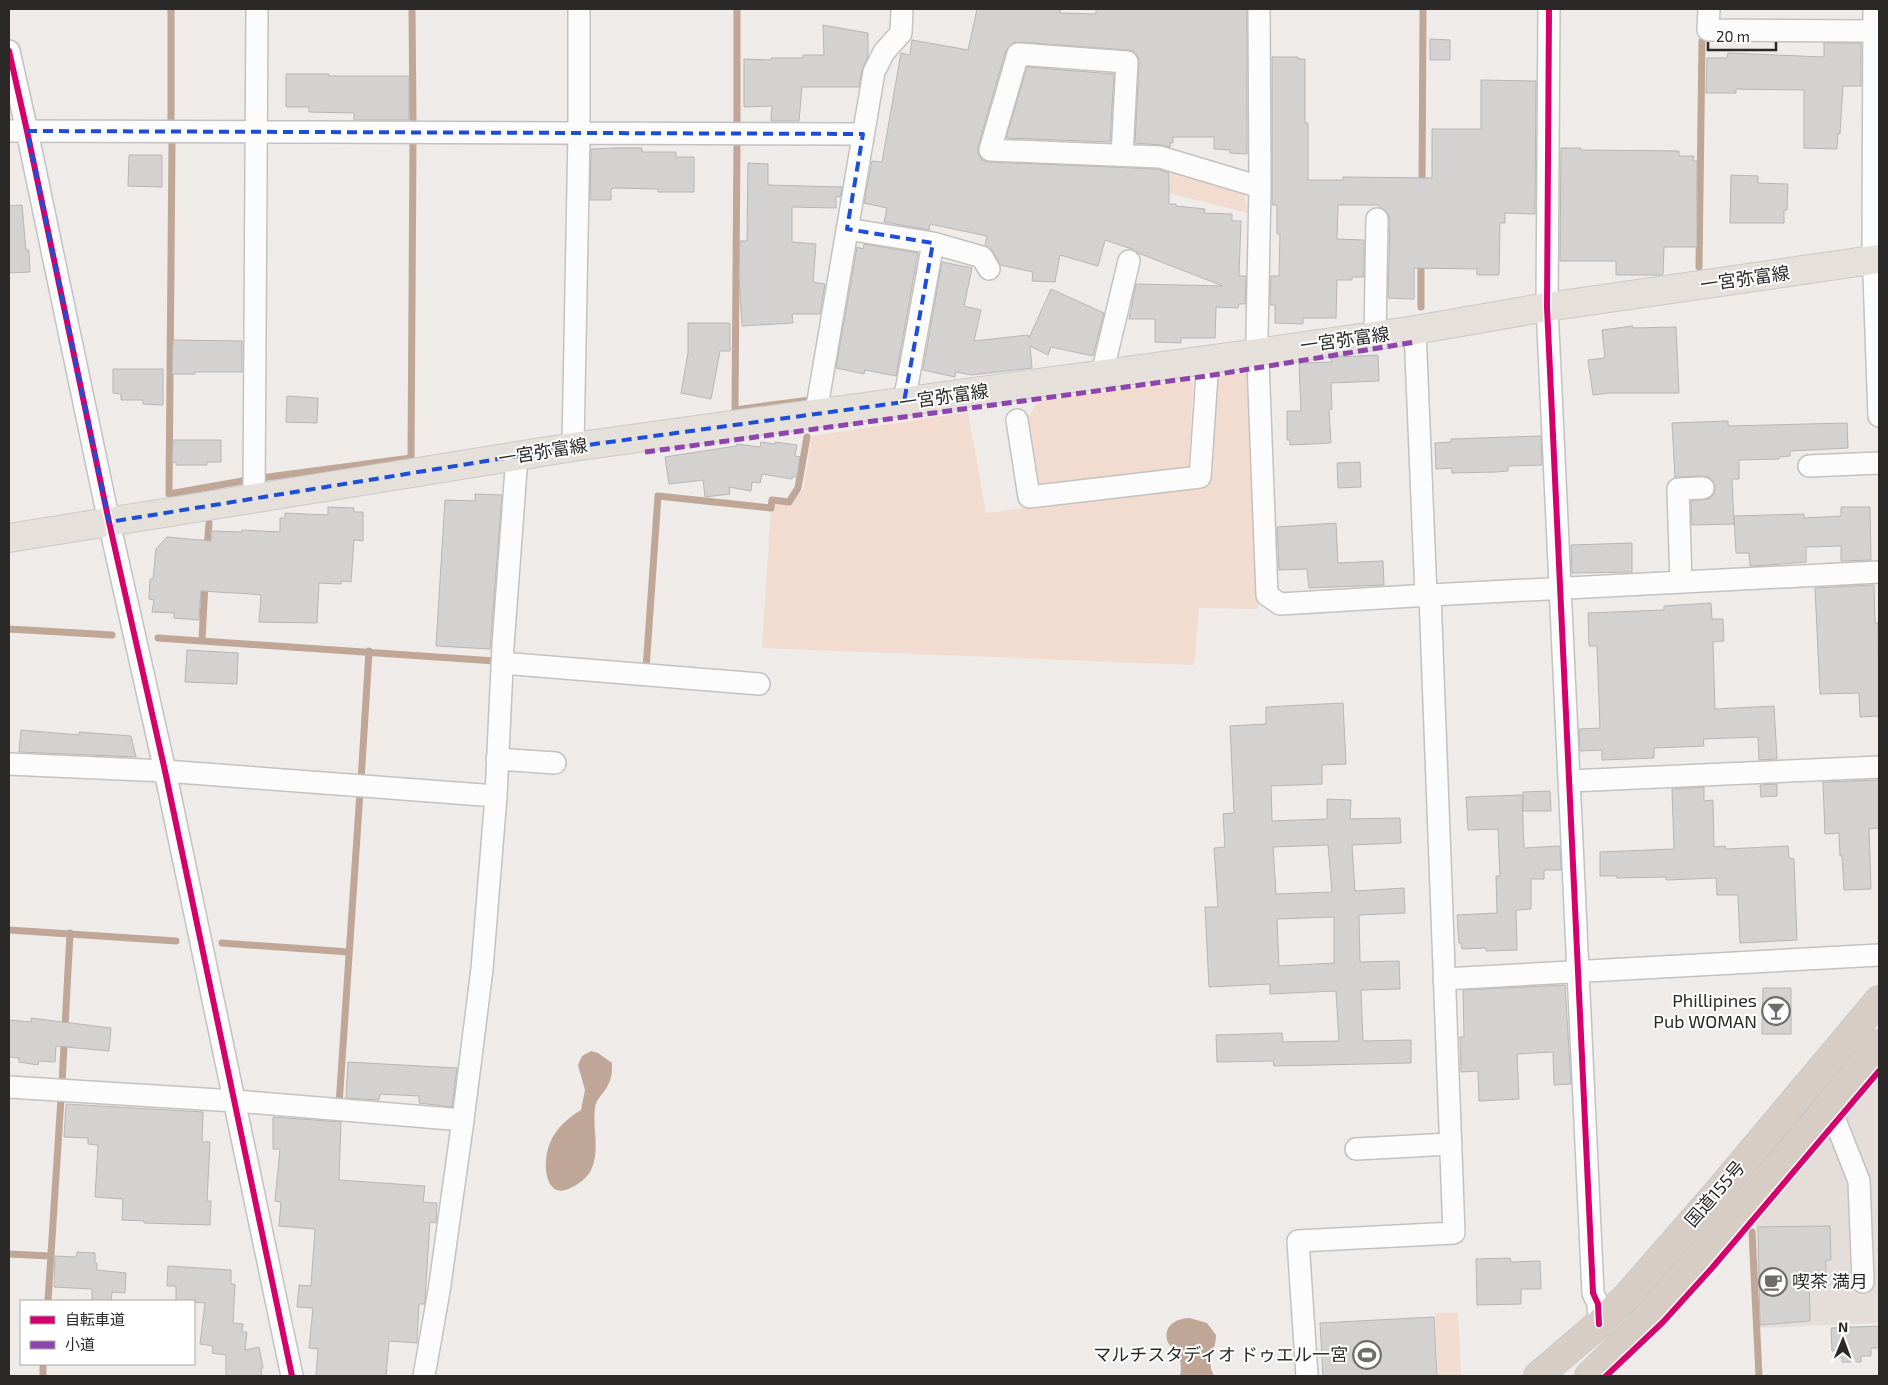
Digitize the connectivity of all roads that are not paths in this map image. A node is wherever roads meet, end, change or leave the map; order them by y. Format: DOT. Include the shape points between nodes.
graph roads {
  1 [pos="257,9"];
  2 [pos="579,9"];
  3 [pos="902,9"];
  4 [pos="1259,9"];
  5 [pos="1549,9"];
  6 [pos="1709,9"];
  7 [pos="1874,9"];
  8 [pos="1874,31"];
  9 [pos="9,51"];
  10 [pos="18,130"];
  11 [pos="256,133"];
  12 [pos="579,133"];
  13 [pos="863,134"];
  14 [pos="1122,155"];
  15 [pos="1260,187"];
  16 [pos="1377,219"];
  17 [pos="847,229"];
  18 [pos="933,243"];
  19 [pos="1876,260"];
  20 [pos="1129,261"];
  21 [pos="989,269"];
  22 [pos="1547,307"];
  23 [pos="1415,330"];
  24 [pos="1376,336"];
  25 [pos="1257,353"];
  26 [pos="1208,360"];
  27 [pos="1102,374"];
  28 [pos="904,402"];
  29 [pos="814,415"];
  30 [pos="1879,416"];
  31 [pos="1017,420"];
  32 [pos="573,448"];
  33 [pos="516,456"];
  34 [pos="1879,463"];
  35 [pos="1808,466"];
  36 [pos="1703,488"];
  37 [pos="254,499"];
  38 [pos="109,522"];
  39 [pos="9,538"];
  40 [pos="1879,572"];
  41 [pos="1681,582"];
  42 [pos="1561,589"];
  43 [pos="1428,595"];
  44 [pos="502,663"];
  45 [pos="759,684"];
  46 [pos="497,759"];
  47 [pos="555,762"];
  48 [pos="9,764"];
  49 [pos="1879,766"];
  50 [pos="165,771"];
  51 [pos="1570,781"];
  52 [pos="496,796"];
  53 [pos="1879,955"];
  54 [pos="1578,972"];
  55 [pos="1444,979"];
  56 [pos="1879,1000"];
  57 [pos="1879,1044"];
  58 [pos="9,1087"];
  59 [pos="235,1101"];
  60 [pos="1829,1105"];
  61 [pos="464,1120"];
  62 [pos="1451,1144"];
  63 [pos="1356,1149"];
  64 [pos="1863,1282"];
  65 [pos="1599,1324"];
  66 [pos="1595,1374"];
  67 [pos="292,1376"];
  68 [pos="424,1376"];
  69 [pos="1306,1376"];
  70 [pos="1538,1376"];
  1 -- 11 [label="street"];
  2 -- 12 [label="street"];
  3 -- 13 [label="street" via="901,32 884,52 874,72"];
  4 -- 15 [label="street"];
  5 -- 22 [label="street"];
  6 -- 8 [label="street" via="1708,30"];
  7 -- 8 [label="street"];
  8 -- 19 [label="street"];
  9 -- 10 [label="street"];
  10 -- 11 [label="street"];
  10 -- 38 [label="street"];
  11 -- 12 [label="street"];
  11 -- 37 [label="street"];
  12 -- 13 [label="street"];
  12 -- 32 [label="street"];
  13 -- 17 [label="street"];
  14 -- 14 [label="street" via="1127,62 1018,54 990,150"];
  14 -- 15 [label="street" via="1160,157"];
  15 -- 25 [label="street"];
  16 -- 24 [label="street"];
  17 -- 18 [label="street"];
  17 -- 29 [label="street"];
  18 -- 21 [label="street" via="982,257"];
  18 -- 28 [label="street"];
  19 -- 22 [label="main road, 一宮弥富線"];
  19 -- 30 [label="street"];
  20 -- 27 [label="street"];
  22 -- 23 [label="main road, 一宮弥富線"];
  22 -- 42 [label="street"];
  23 -- 24 [label="main road, 一宮弥富線"];
  23 -- 43 [label="street"];
  24 -- 25 [label="main road, 一宮弥富線"];
  25 -- 26 [label="main road, 一宮弥富線"];
  25 -- 43 [label="street" via="1267,595 1280,604"];
  26 -- 27 [label="main road, 一宮弥富線"];
  26 -- 31 [label="street" via="1200,477 1029,497"];
  27 -- 28 [label="main road, 一宮弥富線"];
  28 -- 29 [label="main road, 一宮弥富線"];
  29 -- 32 [label="main road, 一宮弥富線"];
  32 -- 33 [label="main road, 一宮弥富線"];
  33 -- 37 [label="main road, 一宮弥富線"];
  33 -- 44 [label="street"];
  34 -- 35 [label="street"];
  36 -- 41 [label="street" via="1678,489"];
  37 -- 38 [label="main road, 一宮弥富線"];
  38 -- 39 [label="main road, 一宮弥富線"];
  38 -- 50 [label="street"];
  40 -- 41 [label="street"];
  41 -- 42 [label="street"];
  42 -- 43 [label="street"];
  42 -- 51 [label="street"];
  43 -- 55 [label="street"];
  44 -- 45 [label="street"];
  44 -- 46 [label="street"];
  46 -- 47 [label="street"];
  46 -- 52 [label="street"];
  48 -- 50 [label="street"];
  49 -- 51 [label="street"];
  50 -- 52 [label="street"];
  50 -- 59 [label="street"];
  51 -- 54 [label="street"];
  52 -- 61 [label="street" via="482,969"];
  53 -- 54 [label="street"];
  54 -- 55 [label="street"];
  54 -- 65 [label="street" via="1593,1293 1598,1304"];
  55 -- 62 [label="street"];
  56 -- 65 [label="highway, 国道155号" via="1718,1192"];
  57 -- 60 [label="highway, 国道155号"];
  58 -- 59 [label="street"];
  59 -- 61 [label="street"];
  59 -- 67 [label="street"];
  60 -- 64 [label="street" via="1859,1182"];
  60 -- 66 [label="highway, 国道155号"];
  61 -- 68 [label="street" via="440,1291"];
  62 -- 63 [label="street"];
  62 -- 69 [label="street" via="1454,1232 1298,1241"];
  65 -- 70 [label="highway, 国道155号"];
}
